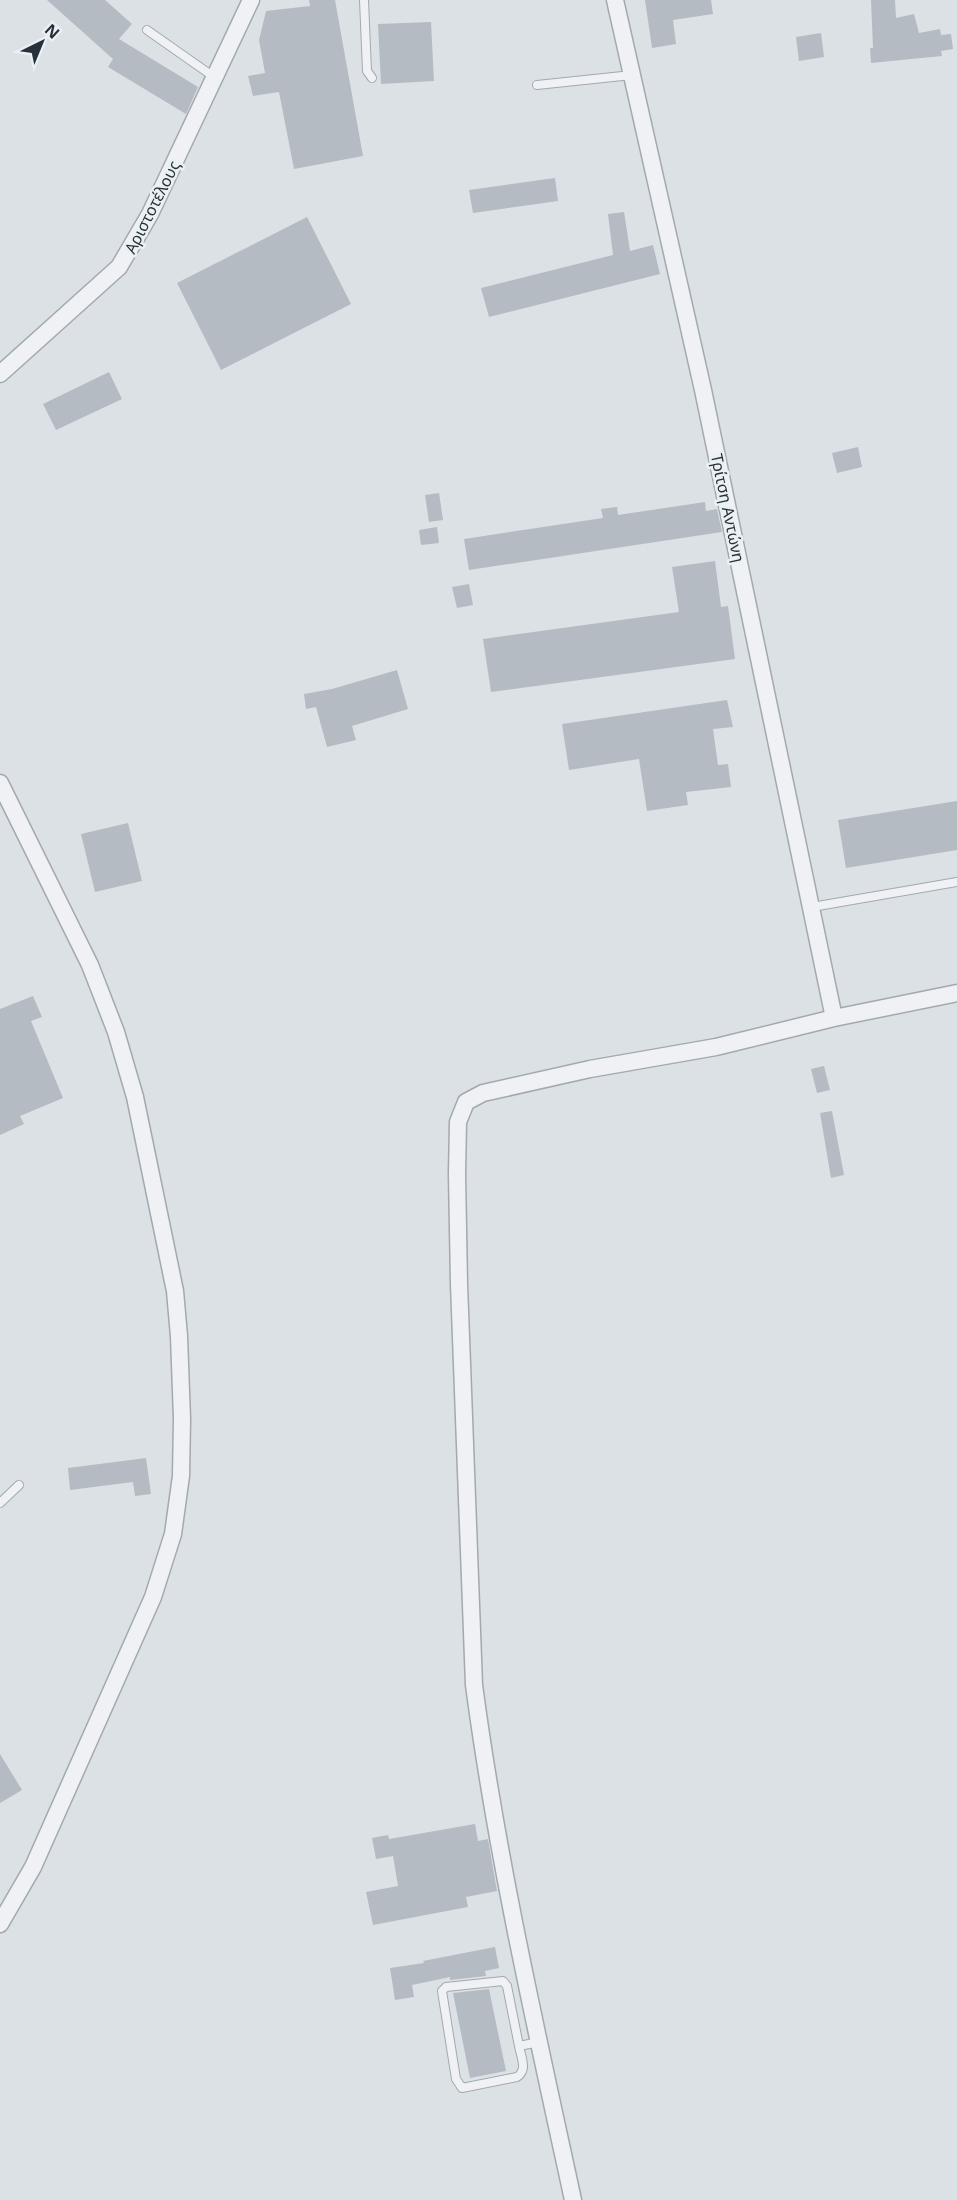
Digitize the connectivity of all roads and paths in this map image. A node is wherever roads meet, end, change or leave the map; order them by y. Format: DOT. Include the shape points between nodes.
graph roads {
  1 [pos="251,0"];
  2 [pos="364,0"];
  3 [pos="615,0"];
  4 [pos="147,30"];
  5 [pos="632,75"];
  6 [pos="214,77"];
  7 [pos="372,78"];
  8 [pos="537,85"];
  9 [pos="0,374"];
  10 [pos="0,783"];
  11 [pos="957,882"];
  12 [pos="812,907"];
  13 [pos="957,993"];
  14 [pos="834,1018"];
  15 [pos="19,1485"];
  16 [pos="0,1503"];
  17 [pos="0,1924"];
  18 [pos="538,2042"];
  19 [pos="519,2046"];
  20 [pos="573,2200"];
  1 -- 6 [label="street, Αριστοτέλους"];
  2 -- 7 [label="lane" via="367,71"];
  3 -- 5 [label="street, Τρίτση Αντώνη"];
  4 -- 6 [label="lane"];
  5 -- 8 [label="lane"];
  5 -- 12 [label="street, Τρίτση Αντώνη" via="711,425"];
  6 -- 9 [label="street, Αριστοτέλους" via="150,214 119,267"];
  10 -- 17 [label="street" via="90,965 135,1097 176,1291 182,1419 181,1476 173,1534 153,1598 33,1866"];
  11 -- 12 [label="lane"];
  12 -- 14 [label="street, Τρίτση Αντώνη"];
  13 -- 14 [label="street"];
  14 -- 18 [label="street" via="716,1047 483,1093 466,1102 458,1122 459,1284 474,1685"];
  15 -- 16 [label="lane"];
  18 -- 19 [label="lane"];
  18 -- 20 [label="street"];
  19 -- 19 [label="lane" via="524,2067 518,2077 462,2088 456,2079 442,1991 446,1987 503,1981"];
}
